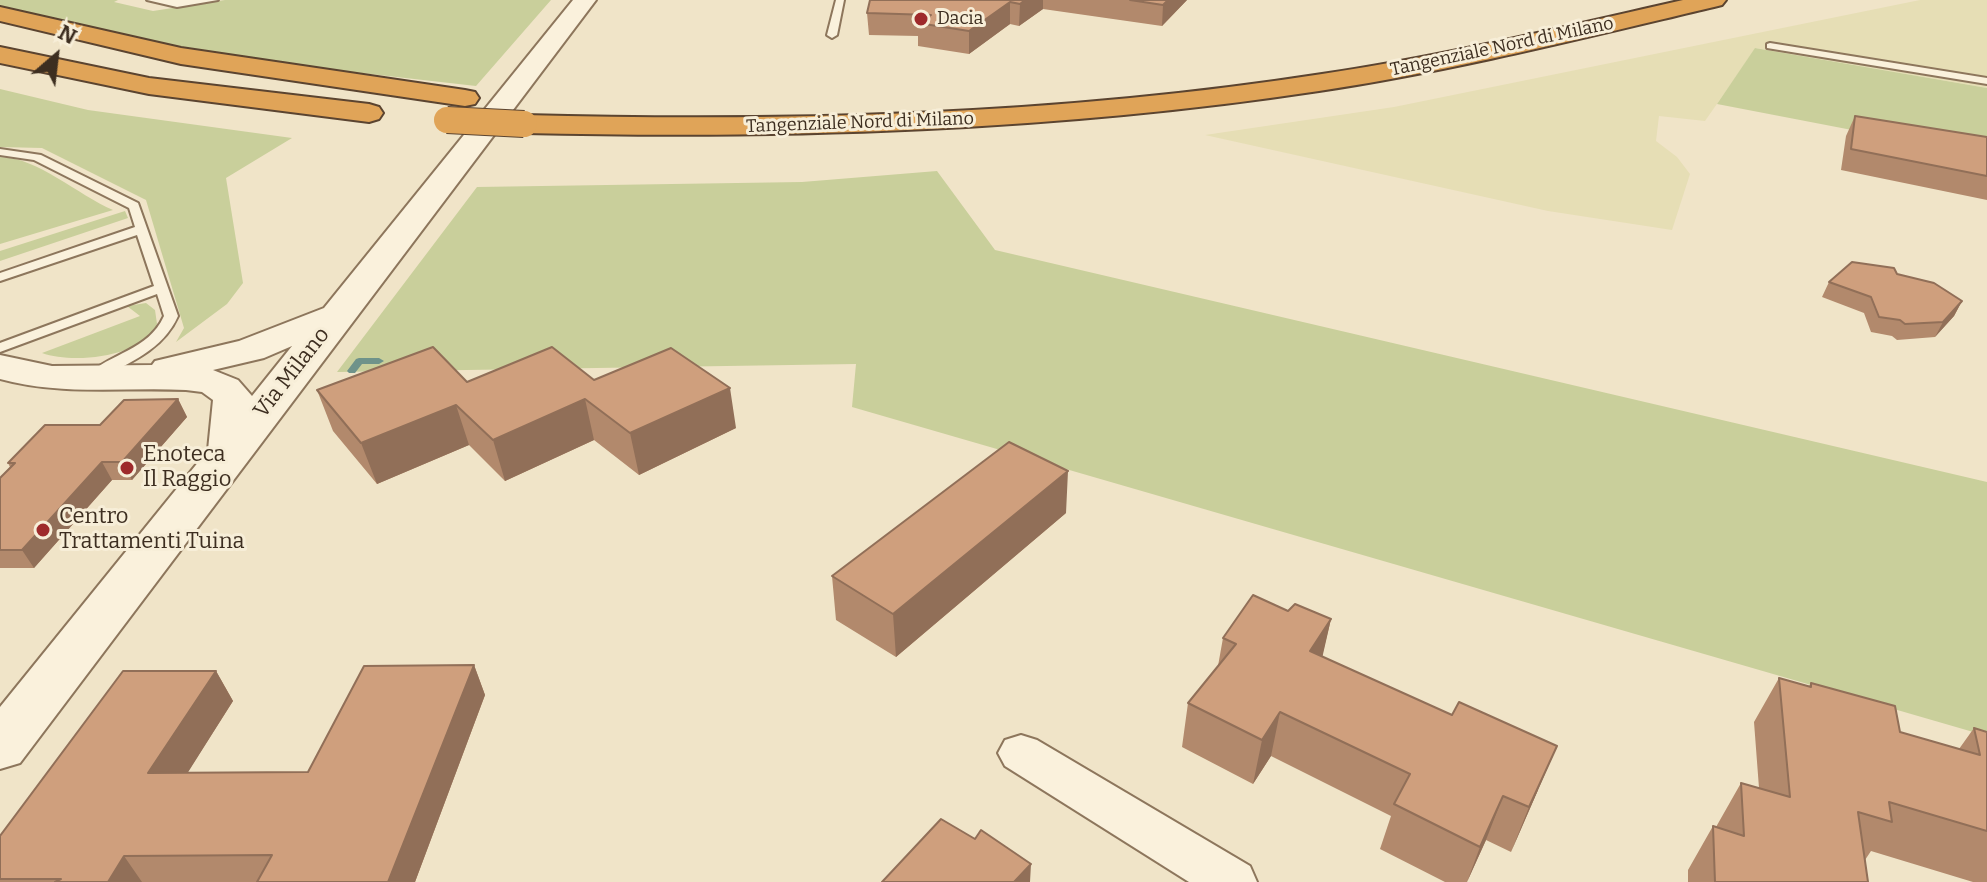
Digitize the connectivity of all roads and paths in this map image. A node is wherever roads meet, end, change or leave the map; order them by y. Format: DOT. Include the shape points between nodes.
graph roads {
  1 [pos="151,0"];
  2 [pos="214,0"];
  3 [pos="585,0"];
  4 [pos="840,0"];
  5 [pos="1630,0"];
  6 [pos="1714,0"];
  7 [pos="0,14"];
  8 [pos="0,30"];
  9 [pos="832,35"];
  10 [pos="1770,46"];
  11 [pos="0,56"];
  12 [pos="1987,81"];
  13 [pos="456,109"];
  14 [pos="531,113"];
  15 [pos="0,152"];
  16 [pos="142,229"];
  17 [pos="0,277"];
  18 [pos="161,288"];
  19 [pos="338,313"];
  20 [pos="6,368"];
  21 [pos="125,379"];
  22 [pos="85,380"];
  23 [pos="229,454"];
  24 [pos="0,747"];
  25 [pos="1021,753"];
  26 [pos="1232,882"];
  1 -- 2 [label="lane"];
  3 -- 19 [label="street, Via Milano"];
  4 -- 9 [label="lane"];
  5 -- 14 [label="highway, Tangenziale Nord di Milano" via="1378,54 1135,87 965,100"];
  6 -- 14 [label="highway, Tangenziale Nord di Milano" via="1389,72 1157,104 865,125 702,128"];
  7 -- 13 [label="highway" via="181,56"];
  8 -- 13 [label="highway, Tangenziale Nord di Milano"];
  10 -- 12 [label="lane"];
  11 -- 13 [label="highway, Tangenziale Nord di Milano" via="215,96"];
  13 -- 14 [label="highway, Tangenziale Nord di Milano, bridge"];
  15 -- 16 [label="lane" via="37,157 134,206"];
  16 -- 17 [label="lane"];
  16 -- 18 [label="lane"];
  18 -- 20 [label="lane"];
  18 -- 22 [label="lane" via="171,316 163,332"];
  19 -- 21 [label="street" via="251,350"];
  19 -- 23 [label="street, Via Milano"];
  20 -- 22 [label="street"];
  21 -- 22 [label="street"];
  21 -- 23 [label="street" via="200,380 224,388 233,398"];
  23 -- 24 [label="street, Via Milano"];
  25 -- 26 [label="street"];
}
